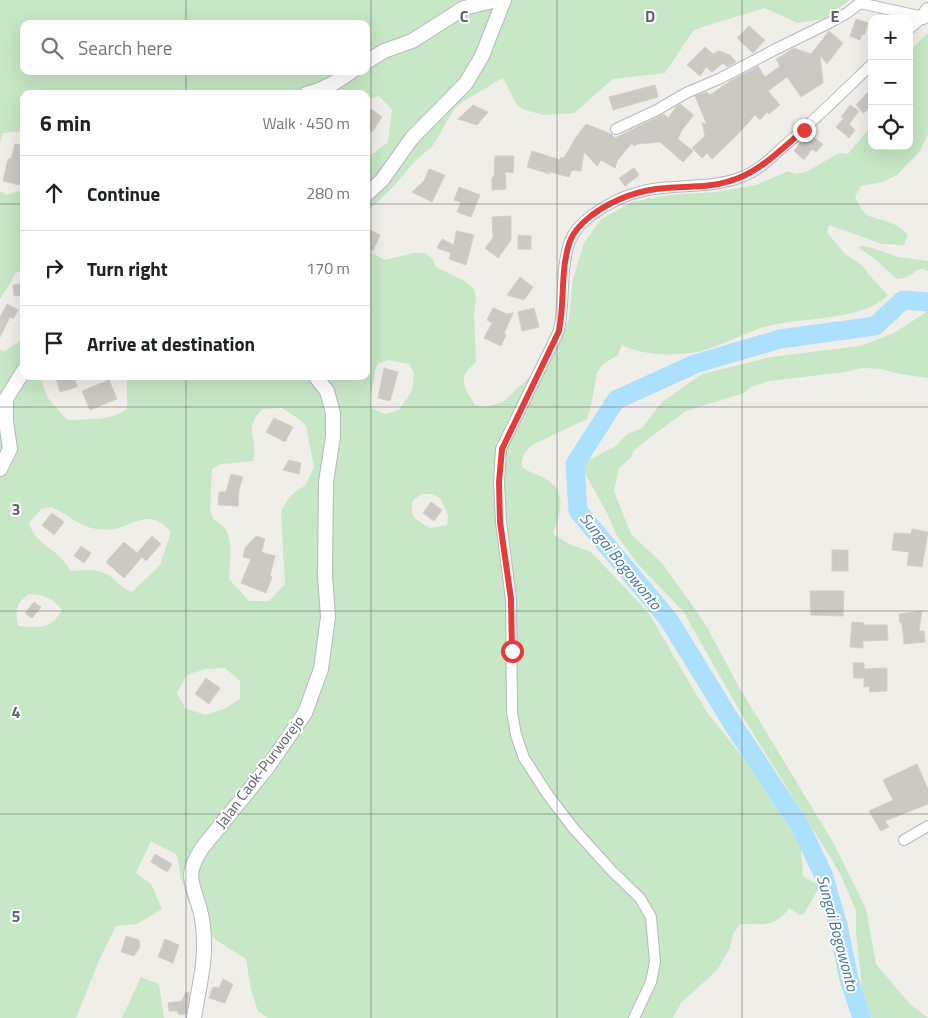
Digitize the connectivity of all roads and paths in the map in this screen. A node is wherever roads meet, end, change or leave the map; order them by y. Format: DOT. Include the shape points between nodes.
graph roads {
  1 [pos="496,0"];
  2 [pos="504,0"];
  3 [pos="860,1"];
  4 [pos="923,14"];
  5 [pos="913,25"];
  6 [pos="370,60"];
  7 [pos="868,68"];
  8 [pos="346,75"];
  9 [pos="321,90"];
  10 [pos="616,129"];
  11 [pos="370,191"];
  12 [pos="20,377"];
  13 [pos="318,380"];
  14 [pos="0,469"];
  15 [pos="928,826"];
  16 [pos="904,840"];
  17 [pos="194,1018"];
  18 [pos="634,1018"];
  1 -- 6 [label="street" via="464,8 412,41"];
  2 -- 11 [label="street" via="482,56 466,83 412,138"];
  3 -- 4 [label="street"];
  3 -- 10 [label="street" via="829,23"];
  4 -- 5 [label="street"];
  7 -- 18 [label="street" via="804,130 752,172 729,182 634,193 601,209 575,231 567,252 559,331 502,449 500,522 511,599 512,712 516,735 524,758 548,795 574,828 640,898 651,917 655,962 651,982"];
  8 -- 9 [label="street"];
  12 -- 14 [label="street" via="6,400 10,449"];
  13 -- 17 [label="street, Jalan Caok-Purworejo" via="328,391 333,413 326,482 328,617 321,669 305,713 268,768 193,862 190,874 200,911 204,948"];
  15 -- 16 [label="street"];
}
